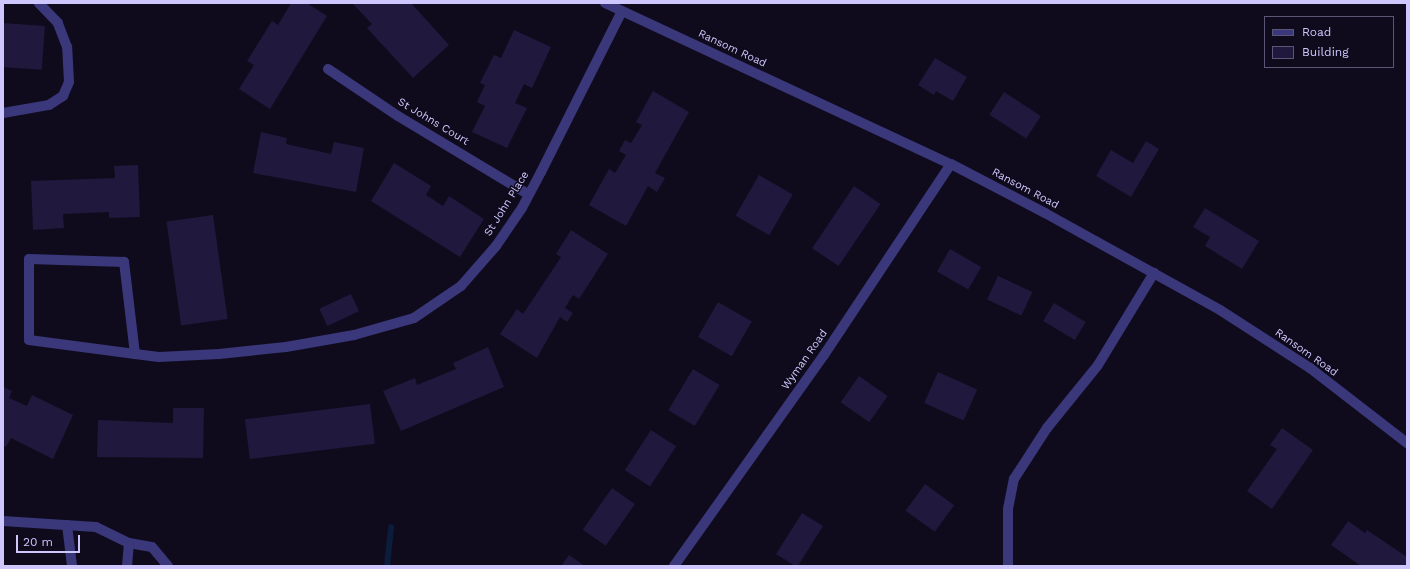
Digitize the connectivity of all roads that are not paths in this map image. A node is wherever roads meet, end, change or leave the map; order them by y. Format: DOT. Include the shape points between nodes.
graph roads {
  1 [pos="38,3"];
  2 [pos="604,3"];
  3 [pos="622,11"];
  4 [pos="328,69"];
  5 [pos="3,113"];
  6 [pos="951,164"];
  7 [pos="528,194"];
  8 [pos="1154,273"];
  9 [pos="135,354"];
  10 [pos="1407,443"];
  11 [pos="3,521"];
  12 [pos="67,525"];
  13 [pos="129,542"];
  14 [pos="72,566"];
  15 [pos="127,566"];
  16 [pos="168,566"];
  17 [pos="674,566"];
  18 [pos="1008,566"];
  1 -- 5 [label="street" via="58,23 67,46 69,82 63,96 49,105"];
  2 -- 3 [label="street, Ransom Road"];
  3 -- 6 [label="street, Ransom Road"];
  3 -- 7 [label="street, St John Place"];
  4 -- 7 [label="street, St Johns Court" via="398,116"];
  6 -- 8 [label="street, Ransom Road"];
  6 -- 17 [label="street, Wyman Road" via="824,355"];
  7 -- 9 [label="street, St John Place" via="496,246 461,286 414,318 354,335 271,349 159,357"];
  8 -- 10 [label="street, Ransom Road" via="1220,310 1310,368"];
  8 -- 18 [label="street" via="1098,365 1047,428 1014,480 1008,509"];
  9 -- 9 [label="street, St John Place" via="29,340 29,258 124,262"];
  11 -- 12 [label="street"];
  12 -- 13 [label="street" via="96,527"];
  12 -- 14 [label="street"];
  13 -- 15 [label="street"];
  13 -- 16 [label="street" via="152,547"];
}
